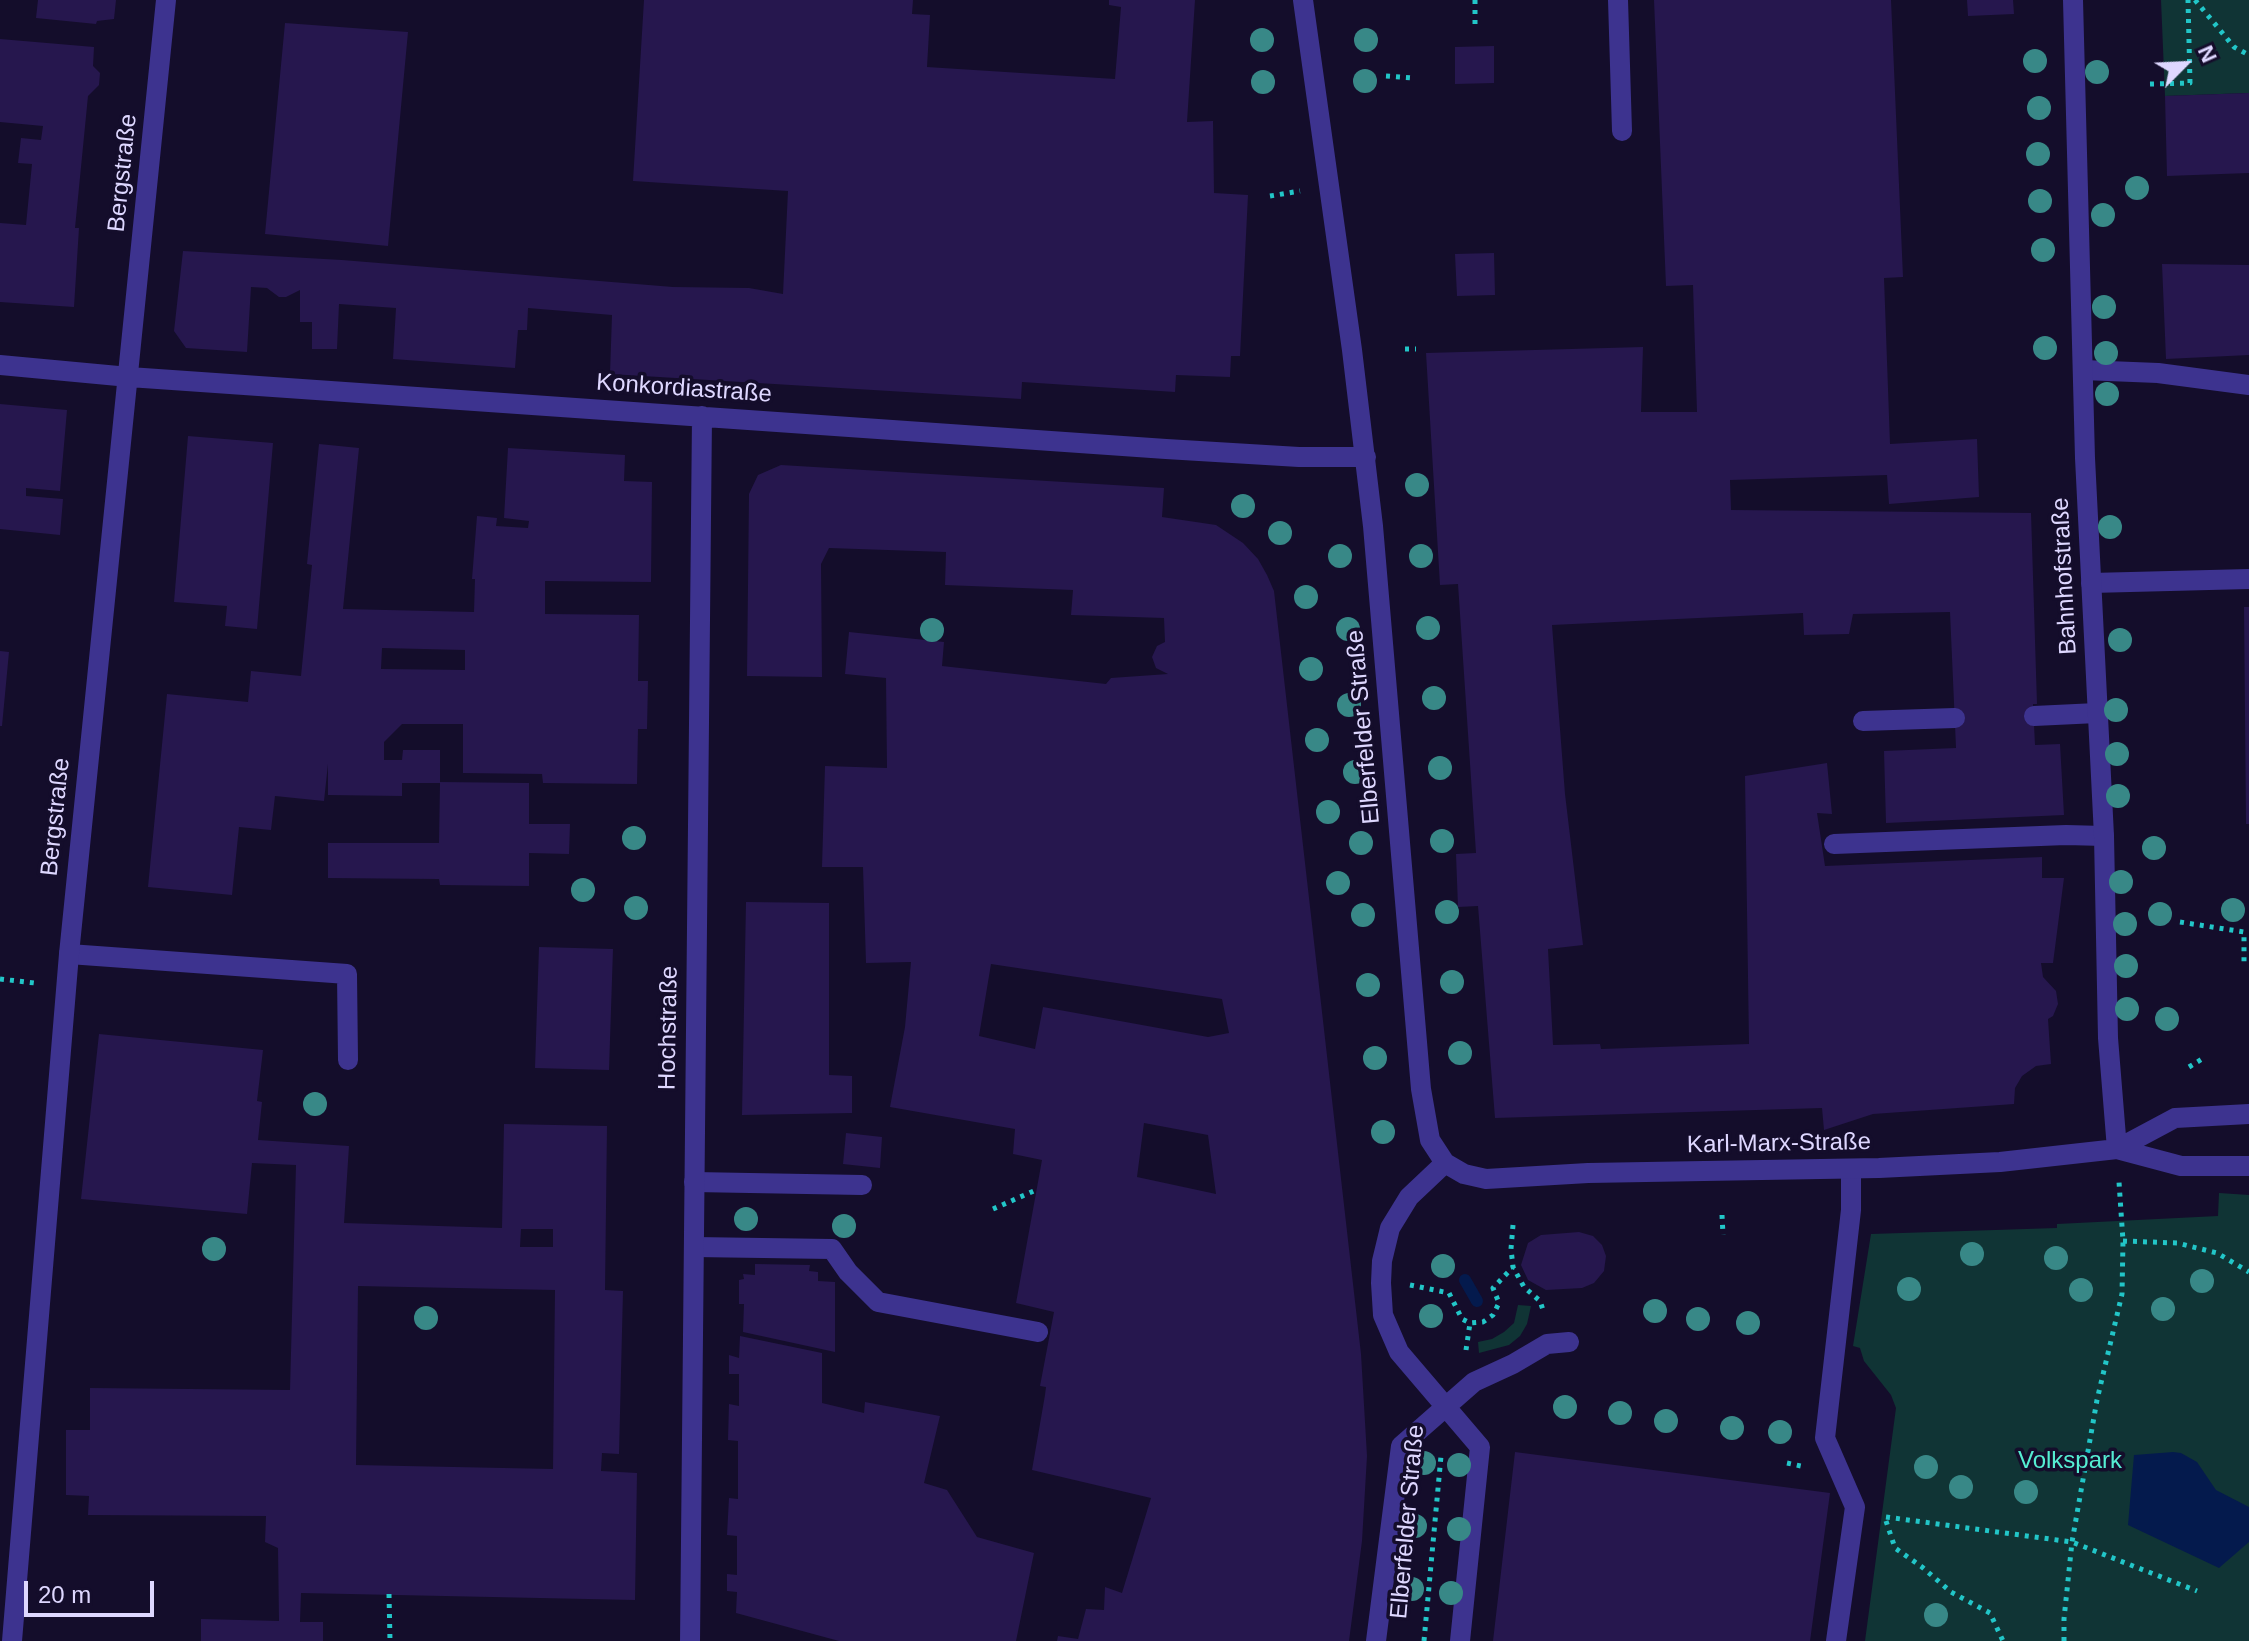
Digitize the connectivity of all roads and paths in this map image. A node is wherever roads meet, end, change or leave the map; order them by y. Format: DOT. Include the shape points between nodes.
graph roads {
  1 [pos="166,0"];
  2 [pos="1303,0"];
  3 [pos="1475,0"];
  4 [pos="1618,0"];
  5 [pos="2073,0"];
  6 [pos="2188,0"];
  7 [pos="2195,0"];
  8 [pos="1475,26"];
  9 [pos="2249,55"];
  10 [pos="1386,76"];
  11 [pos="1413,78"];
  12 [pos="2150,84"];
  13 [pos="1622,131"];
  14 [pos="1304,191"];
  15 [pos="1270,196"];
  16 [pos="1405,349"];
  17 [pos="1416,349"];
  18 [pos="0,365"];
  19 [pos="2083,370"];
  20 [pos="129,377"];
  21 [pos="2249,385"];
  22 [pos="702,416"];
  23 [pos="1366,457"];
  24 [pos="2249,579"];
  25 [pos="2091,583"];
  26 [pos="2097,713"];
  27 [pos="2034,716"];
  28 [pos="1955,718"];
  29 [pos="1863,721"];
  30 [pos="2104,836"];
  31 [pos="1834,844"];
  32 [pos="2180,922"];
  33 [pos="69,954"];
  34 [pos="2244,965"];
  35 [pos="2202,1059"];
  36 [pos="348,1060"];
  37 [pos="2189,1067"];
  38 [pos="2249,1114"];
  39 [pos="2117,1149"];
  40 [pos="1445,1163"];
  41 [pos="2249,1166"];
  42 [pos="1851,1169"];
  43 [pos="694,1182"];
  44 [pos="862,1185"];
  45 [pos="1036,1190"];
  46 [pos="993,1209"];
  47 [pos="1722,1215"];
  48 [pos="1513,1225"];
  49 [pos="1723,1235"];
  50 [pos="2123,1241"];
  51 [pos="694,1247"];
  52 [pos="1513,1267"];
  53 [pos="2249,1272"];
  54 [pos="1381,1283"];
  55 [pos="1470,1323"];
  56 [pos="1038,1332"];
  57 [pos="1467,1341"];
  58 [pos="1569,1342"];
  59 [pos="1547,1344"];
  60 [pos="1443,1407"];
  61 [pos="2072,1542"];
  62 [pos="2197,1591"];
  63 [pos="389,1594"];
  64 [pos="1425,1628"];
  65 [pos="1378,1632"];
  66 [pos="1461,1636"];
  67 [pos="12,1641"];
  68 [pos="390,1641"];
  69 [pos="690,1641"];
  70 [pos="1424,1641"];
  71 [pos="1836,1641"];
  72 [pos="2003,1641"];
  73 [pos="2064,1641"];
  1 -- 20 [label="street, Bergstraße"];
  2 -- 23 [label="street, Elberfelder Straße"];
  3 -- 8 [label="path"];
  4 -- 13 [label="street"];
  5 -- 19 [label="street, Bahnhofstraße"];
  6 -- 12 [label="path" via="2190,83"];
  7 -- 9 [label="path" via="2234,47"];
  10 -- 11 [label="path"];
  14 -- 15 [label="path"];
  16 -- 17 [label="path"];
  18 -- 20 [label="street, Konkordiastraße"];
  19 -- 21 [label="street"];
  19 -- 25 [label="street, Bahnhofstraße"];
  20 -- 22 [label="street, Konkordiastraße"];
  20 -- 33 [label="street, Bergstraße"];
  22 -- 23 [label="street, Konkordiastraße" via="1166,449"];
  22 -- 43 [label="street, Hochstraße"];
  23 -- 40 [label="street, Elberfelder Straße" via="1421,1089 1430,1140"];
  24 -- 25 [label="street"];
  25 -- 26 [label="street, Bahnhofstraße"];
  26 -- 27 [label="street"];
  26 -- 30 [label="street, Bahnhofstraße"];
  28 -- 29 [label="street"];
  30 -- 31 [label="street"];
  30 -- 39 [label="street, Bahnhofstraße" via="2108,1038"];
  32 -- 34 [label="path" via="2244,932"];
  33 -- 36 [label="street" via="347,974"];
  33 -- 67 [label="street, Bergstraße"];
  35 -- 37 [label="path"];
  38 -- 39 [label="street, Karl-Marx-Straße" via="2175,1118"];
  39 -- 41 [label="street, Karl-Marx-Straße" via="2181,1166"];
  39 -- 42 [label="street, Karl-Marx-Straße" via="2000,1162"];
  39 -- 50 [label="path"];
  40 -- 42 [label="street, Karl-Marx-Straße" via="1486,1179"];
  40 -- 54 [label="street, Elberfelder Straße" via="1409,1197 1390,1228"];
  42 -- 71 [label="street" via="1825,1438 1855,1507"];
  43 -- 44 [label="street"];
  43 -- 51 [label="street, Hochstraße"];
  45 -- 46 [label="path"];
  47 -- 49 [label="path"];
  48 -- 52 [label="path"];
  50 -- 53 [label="path" via="2177,1243 2217,1253"];
  50 -- 61 [label="path" via="2122,1294"];
  51 -- 56 [label="street" via="832,1249 878,1302"];
  51 -- 69 [label="street, Hochstraße"];
  52 -- 55 [label="path" via="1493,1288 1499,1303 1493,1315"];
  52 -- 59 [label="path" via="1540,1301"];
  54 -- 55 [label="path" via="1449,1293 1462,1319"];
  54 -- 60 [label="street, Elberfelder Straße" via="1383,1315 1399,1352"];
  55 -- 57 [label="path"];
  58 -- 59 [label="street, Elberfelder Straße"];
  59 -- 60 [label="street, Elberfelder Straße" via="1474,1382"];
  60 -- 64 [label="path, Elberfelder Straße"];
  60 -- 65 [label="street, Elberfelder Straße" via="1401,1446"];
  60 -- 66 [label="street, Elberfelder Straße" via="1480,1447"];
  61 -- 62 [label="path"];
  61 -- 72 [label="path" via="1884,1517 1895,1548 1951,1592 1990,1613"];
  61 -- 73 [label="path"];
  63 -- 68 [label="path"];
  64 -- 65 [label="path"];
  64 -- 66 [label="path"];
  64 -- 70 [label="path, Elberfelder Straße"];
}
